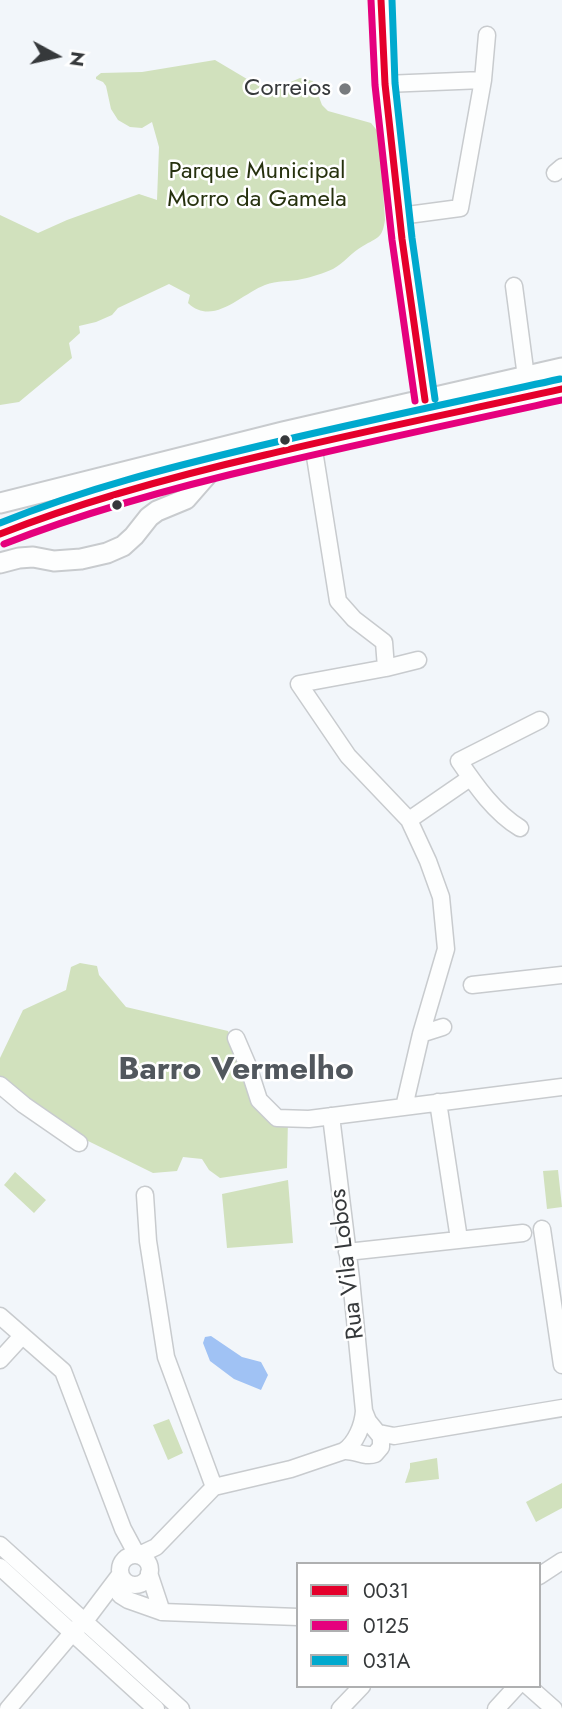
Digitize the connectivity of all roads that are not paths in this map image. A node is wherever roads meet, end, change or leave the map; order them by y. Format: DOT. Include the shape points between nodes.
graph roads {
  1 [pos="381,2"];
  2 [pos="487,35"];
  3 [pos="483,80"];
  4 [pos="385,84"];
  5 [pos="400,216"];
  6 [pos="514,286"];
  7 [pos="562,368"];
  8 [pos="526,377"];
  9 [pos="562,389"];
  10 [pos="425,400"];
  11 [pos="313,443"];
  12 [pos="164,463"];
  13 [pos="213,468"];
  14 [pos="180,476"];
  15 [pos="0,503"];
  16 [pos="174,505"];
  17 [pos="0,534"];
  18 [pos="0,563"];
  19 [pos="418,660"];
  20 [pos="386,668"];
  21 [pos="541,720"];
  22 [pos="470,778"];
  23 [pos="408,820"];
  24 [pos="520,828"];
  25 [pos="562,975"];
  26 [pos="472,985"];
  27 [pos="443,1027"];
  28 [pos="421,1034"];
  29 [pos="236,1038"];
  30 [pos="0,1086"];
  31 [pos="562,1087"];
  32 [pos="438,1102"];
  33 [pos="404,1107"];
  34 [pos="331,1116"];
  35 [pos="79,1143"];
  36 [pos="145,1195"];
  37 [pos="542,1229"];
  38 [pos="523,1233"];
  39 [pos="459,1239"];
  40 [pos="347,1252"];
  41 [pos="0,1316"];
  42 [pos="22,1336"];
  43 [pos="0,1360"];
  44 [pos="562,1365"];
  45 [pos="562,1408"];
  46 [pos="364,1411"];
  47 [pos="357,1435"];
  48 [pos="383,1437"];
  49 [pos="344,1451"];
  50 [pos="362,1454"];
  51 [pos="214,1487"];
  52 [pos="0,1545"];
  53 [pos="156,1547"];
  54 [pos="138,1558"];
  55 [pos="562,1561"];
  56 [pos="0,1567"];
  57 [pos="120,1573"];
  58 [pos="541,1575"];
  59 [pos="128,1600"];
  60 [pos="162,1612"];
  61 [pos="296,1617"];
  62 [pos="79,1627"];
  63 [pos="360,1688"];
  64 [pos="515,1688"];
  65 [pos="530,1688"];
  66 [pos="8,1709"];
  67 [pos="156,1709"];
  68 [pos="181,1709"];
  69 [pos="340,1709"];
  70 [pos="496,1709"];
  71 [pos="554,1709"];
  1 -- 4 [label="street"];
  2 -- 3 [label="street"];
  3 -- 4 [label="street"];
  3 -- 5 [label="street" via="460,208"];
  4 -- 5 [label="street"];
  5 -- 10 [label="street"];
  6 -- 8 [label="street"];
  7 -- 8 [label="main road"];
  8 -- 10 [label="main road"];
  9 -- 11 [label="main road"];
  10 -- 12 [label="main road"];
  11 -- 13 [label="main road"];
  11 -- 20 [label="street" via="338,601 384,642"];
  12 -- 14 [label="main road"];
  12 -- 15 [label="main road"];
  13 -- 14 [label="main road"];
  13 -- 16 [label="main road" via="186,499"];
  14 -- 16 [label="main road" via="183,490"];
  14 -- 17 [label="main road" via="39,517"];
  16 -- 18 [label="main road" via="149,517 123,546 107,553 81,559 33,557"];
  19 -- 20 [label="street"];
  20 -- 23 [label="street" via="299,684 348,756"];
  21 -- 22 [label="street" via="459,761"];
  22 -- 23 [label="street"];
  22 -- 24 [label="street" via="507,820"];
  23 -- 28 [label="street" via="441,897 446,949"];
  25 -- 26 [label="street"];
  27 -- 28 [label="street"];
  28 -- 33 [label="street"];
  29 -- 34 [label="street" via="258,1100 277,1118"];
  30 -- 35 [label="street"];
  31 -- 32 [label="street"];
  32 -- 33 [label="street"];
  32 -- 39 [label="street"];
  33 -- 34 [label="street"];
  34 -- 40 [label="street, Rua Vila Lobos"];
  36 -- 51 [label="street" via="166,1357"];
  37 -- 44 [label="street"];
  38 -- 39 [label="street"];
  39 -- 40 [label="street"];
  40 -- 46 [label="street, Rua Vila Lobos"];
  41 -- 42 [label="street"];
  42 -- 43 [label="street"];
  42 -- 54 [label="street" via="63,1371"];
  45 -- 48 [label="street"];
  46 -- 47 [label="street, Rua Vila Lobos"];
  46 -- 48 [label="street, Rua Vila Lobos"];
  47 -- 48 [label="street" via="366,1428"];
  47 -- 49 [label="street"];
  47 -- 50 [label="street" via="356,1446"];
  48 -- 50 [label="street" via="375,1454"];
  49 -- 50 [label="street"];
  49 -- 51 [label="street"];
  51 -- 53 [label="street"];
  52 -- 62 [label="street"];
  53 -- 54 [label="street"];
  53 -- 54 [label="street" via="141,1548"];
  54 -- 57 [label="street"];
  54 -- 57 [label="street" via="127,1557"];
  54 -- 57 [label="street" via="136,1584 128,1583"];
  54 -- 59 [label="street"];
  54 -- 60 [label="street"];
  55 -- 58 [label="street"];
  56 -- 62 [label="street"];
  57 -- 59 [label="street" via="120,1595"];
  57 -- 62 [label="street"];
  59 -- 60 [label="street"];
  59 -- 62 [label="street"];
  60 -- 61 [label="street"];
  62 -- 66 [label="street"];
  62 -- 67 [label="street"];
  62 -- 68 [label="street"];
  63 -- 69 [label="street"];
  64 -- 70 [label="street"];
  65 -- 71 [label="street"];
}
